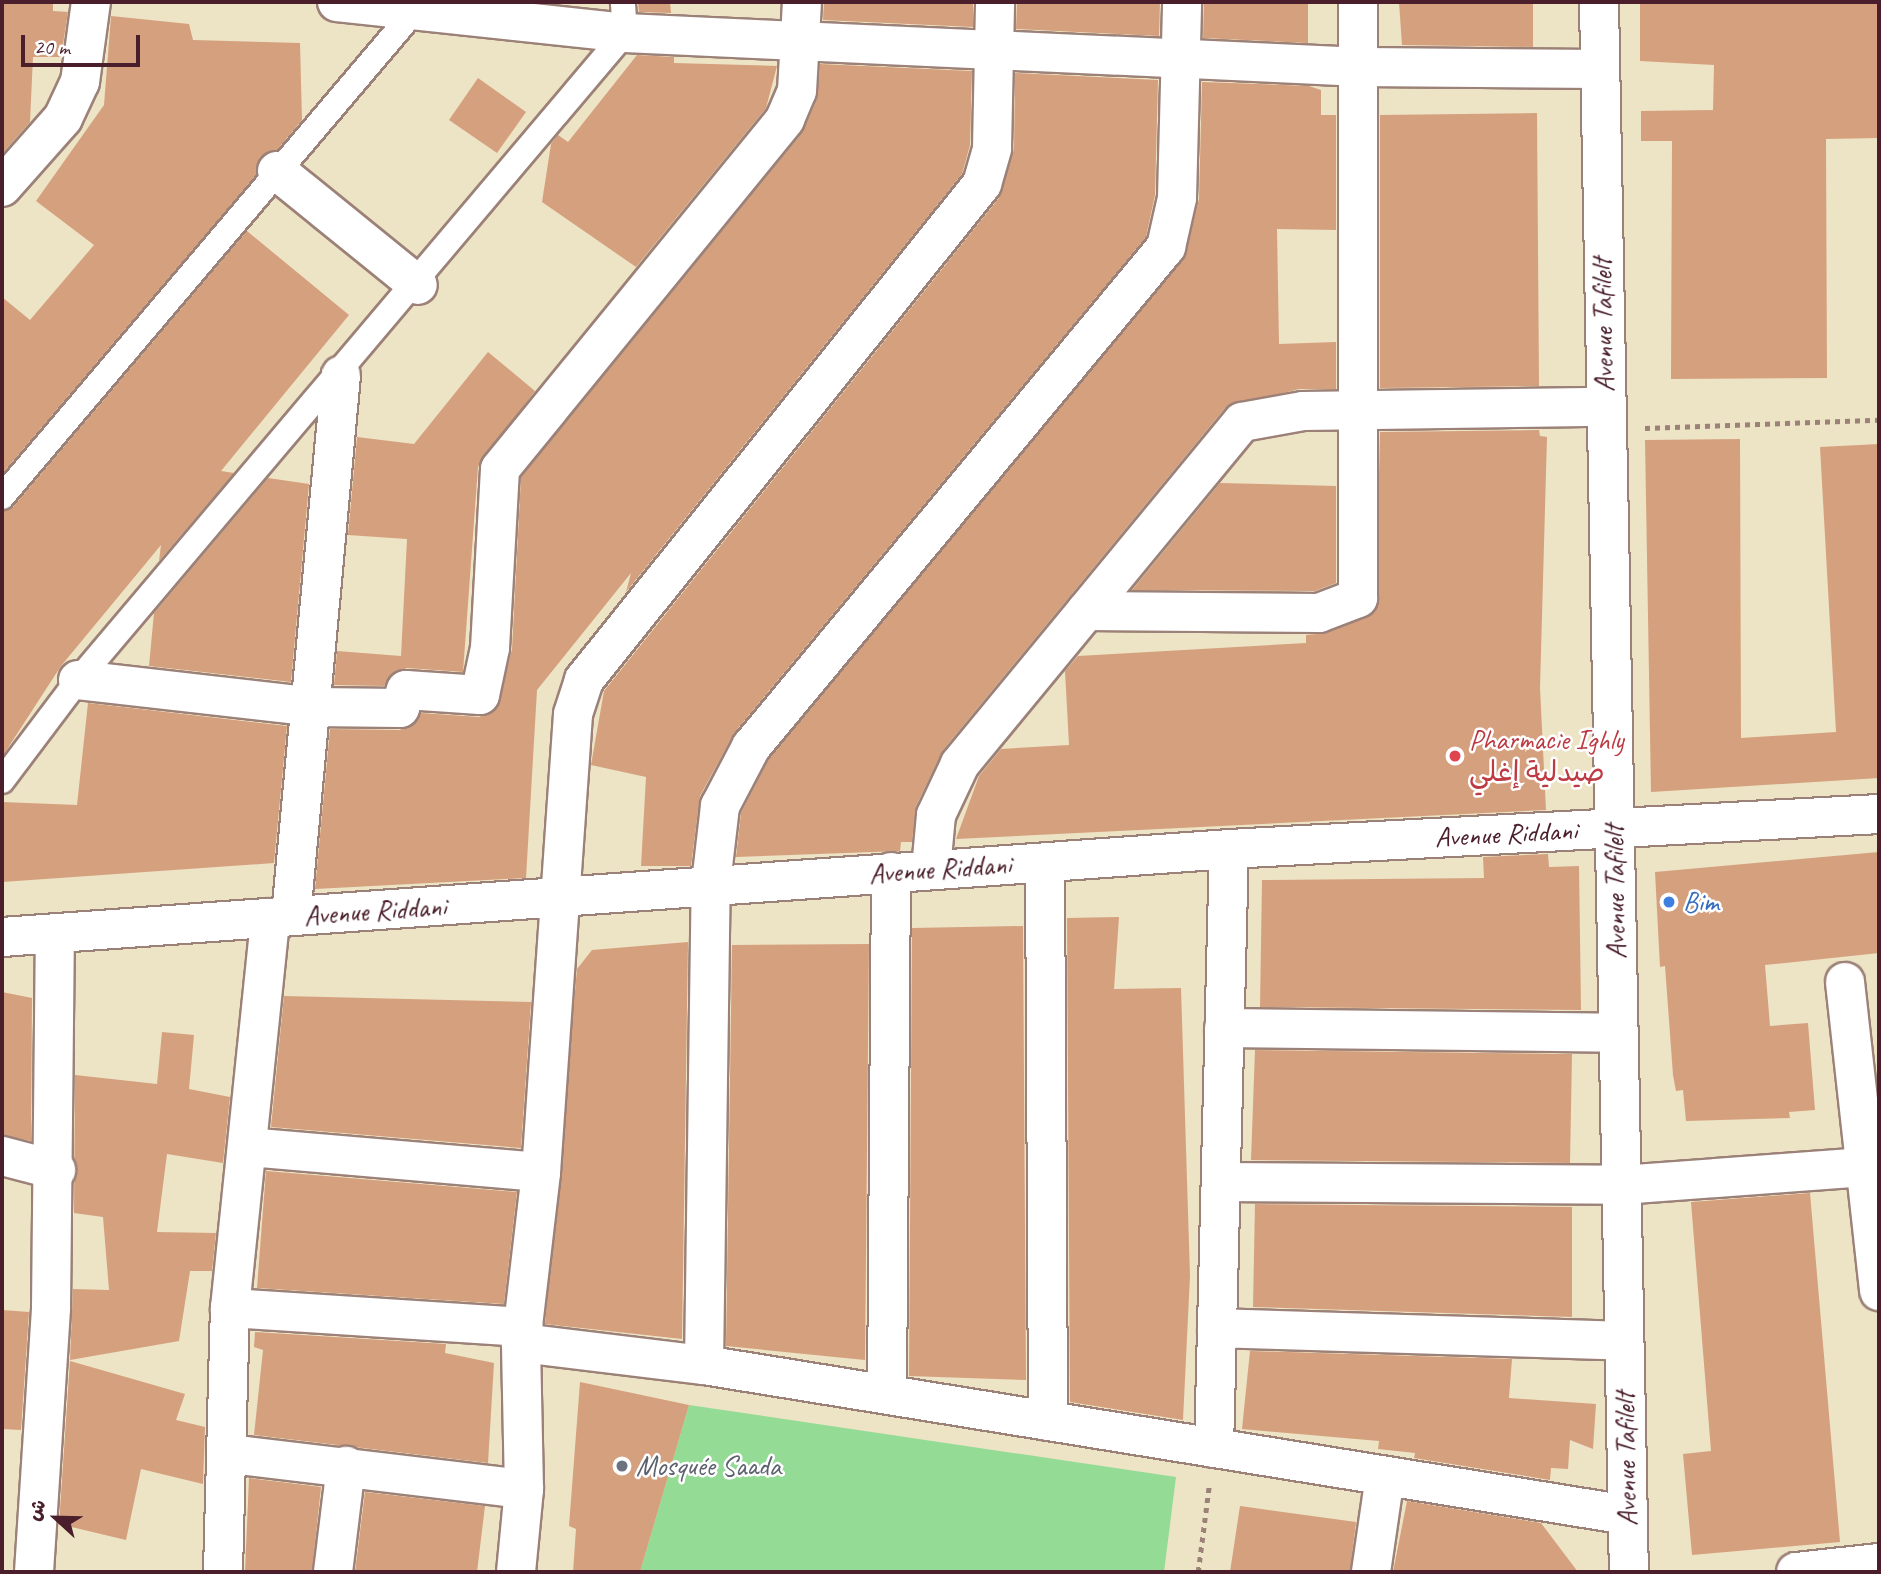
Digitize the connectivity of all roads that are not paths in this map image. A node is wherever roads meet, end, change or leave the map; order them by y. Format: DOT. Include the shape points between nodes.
graph roads {
  1 [pos="91,2"];
  2 [pos="337,2"];
  3 [pos="802,2"];
  4 [pos="995,2"];
  5 [pos="1182,2"];
  6 [pos="1358,2"];
  7 [pos="1598,2"];
  8 [pos="419,7"];
  9 [pos="624,17"];
  10 [pos="802,40"];
  11 [pos="996,48"];
  12 [pos="1183,60"];
  13 [pos="1361,66"];
  14 [pos="1598,69"];
  15 [pos="277,171"];
  16 [pos="2,187"];
  17 [pos="418,285"];
  18 [pos="341,375"];
  19 [pos="1358,408"];
  20 [pos="1605,418"];
  21 [pos="2,497"];
  22 [pos="1086,611"];
  23 [pos="78,680"];
  24 [pos="314,707"];
  25 [pos="2,781"];
  26 [pos="1879,814"];
  27 [pos="1613,828"];
  28 [pos="1229,849"];
  29 [pos="1045,863"];
  30 [pos="930,869"];
  31 [pos="891,872"];
  32 [pos="711,883"];
  33 [pos="558,896"];
  34 [pos="280,917"];
  35 [pos="55,935"];
  36 [pos="2,937"];
  37 [pos="1845,982"];
  38 [pos="1224,1028"];
  39 [pos="1618,1033"];
  40 [pos="248,1147"];
  41 [pos="2,1156"];
  42 [pos="1866,1167"];
  43 [pos="56,1170"];
  44 [pos="541,1172"];
  45 [pos="1221,1182"];
  46 [pos="1620,1185"];
  47 [pos="1879,1291"];
  48 [pos="230,1308"];
  49 [pos="1217,1328"];
  50 [pos="522,1335"];
  51 [pos="1624,1341"];
  52 [pos="704,1365"];
  53 [pos="887,1395"];
  54 [pos="1048,1421"];
  55 [pos="1214,1448"];
  56 [pos="230,1454"];
  57 [pos="346,1466"];
  58 [pos="1385,1476"];
  59 [pos="524,1489"];
  60 [pos="1627,1515"];
  61 [pos="1879,1563"];
  62 [pos="34,1572"];
  63 [pos="223,1572"];
  64 [pos="333,1572"];
  65 [pos="516,1572"];
  66 [pos="1371,1572"];
  67 [pos="1629,1572"];
  68 [pos="1796,1572"];
  1 -- 16 [label="street" via="80,82 63,118"];
  2 -- 8 [label="street"];
  3 -- 10 [label="street"];
  4 -- 11 [label="street"];
  5 -- 12 [label="street"];
  6 -- 13 [label="street"];
  7 -- 14 [label="street, Avenue Tafilelt"];
  8 -- 9 [label="street"];
  8 -- 15 [label="lane"];
  9 -- 10 [label="street"];
  9 -- 17 [label="lane"];
  10 -- 11 [label="street"];
  10 -- 24 [label="street" via="797,91 785,120 500,469 488,659 480,695 405,690 400,708"];
  11 -- 12 [label="street"];
  11 -- 33 [label="street" via="992,148 982,184 584,680 573,714"];
  12 -- 13 [label="street"];
  12 -- 32 [label="street" via="1177,198 1166,247 751,747 720,807"];
  13 -- 14 [label="street"];
  13 -- 19 [label="street"];
  14 -- 20 [label="street, Avenue Tafilelt"];
  15 -- 17 [label="street"];
  15 -- 21 [label="lane"];
  17 -- 18 [label="lane"];
  18 -- 23 [label="lane"];
  18 -- 24 [label="street"];
  19 -- 20 [label="street"];
  19 -- 22 [label="street" via="1242,422"];
  19 -- 22 [label="street" via="1363,584 1351,604 1319,613"];
  20 -- 27 [label="street, Avenue Tafilelt"];
  22 -- 30 [label="street" via="946,786"];
  23 -- 24 [label="street"];
  23 -- 25 [label="lane"];
  24 -- 34 [label="street"];
  26 -- 27 [label="street, Avenue Riddani"];
  27 -- 28 [label="street, Avenue Riddani"];
  27 -- 39 [label="street, Avenue Tafilelt"];
  28 -- 29 [label="street, Avenue Riddani"];
  28 -- 38 [label="street"];
  29 -- 30 [label="street, Avenue Riddani"];
  29 -- 54 [label="street"];
  30 -- 31 [label="street, Avenue Riddani"];
  31 -- 32 [label="street, Avenue Riddani"];
  31 -- 53 [label="street"];
  32 -- 33 [label="street, Avenue Riddani"];
  32 -- 52 [label="street"];
  33 -- 34 [label="street, Avenue Riddani"];
  33 -- 44 [label="street"];
  34 -- 35 [label="street, Avenue Riddani"];
  34 -- 40 [label="street"];
  35 -- 36 [label="street, Avenue Riddani"];
  35 -- 43 [label="street"];
  37 -- 42 [label="street"];
  38 -- 39 [label="street"];
  38 -- 45 [label="street"];
  39 -- 46 [label="street, Avenue Tafilelt"];
  40 -- 44 [label="street"];
  40 -- 48 [label="street"];
  41 -- 43 [label="street"];
  42 -- 46 [label="street"];
  42 -- 47 [label="street"];
  43 -- 62 [label="street"];
  44 -- 50 [label="street"];
  45 -- 46 [label="street"];
  45 -- 49 [label="street"];
  46 -- 51 [label="street, Avenue Tafilelt"];
  48 -- 50 [label="street"];
  48 -- 56 [label="street"];
  49 -- 51 [label="street"];
  49 -- 55 [label="street"];
  50 -- 52 [label="street"];
  50 -- 59 [label="street"];
  51 -- 60 [label="street, Avenue Tafilelt"];
  52 -- 53 [label="street"];
  53 -- 54 [label="street"];
  54 -- 55 [label="street"];
  55 -- 58 [label="street"];
  56 -- 57 [label="street"];
  56 -- 63 [label="street"];
  57 -- 59 [label="street"];
  57 -- 64 [label="street"];
  58 -- 60 [label="street"];
  58 -- 66 [label="street"];
  59 -- 65 [label="street"];
  60 -- 67 [label="street, Avenue Tafilelt"];
  61 -- 68 [label="street"];
}
